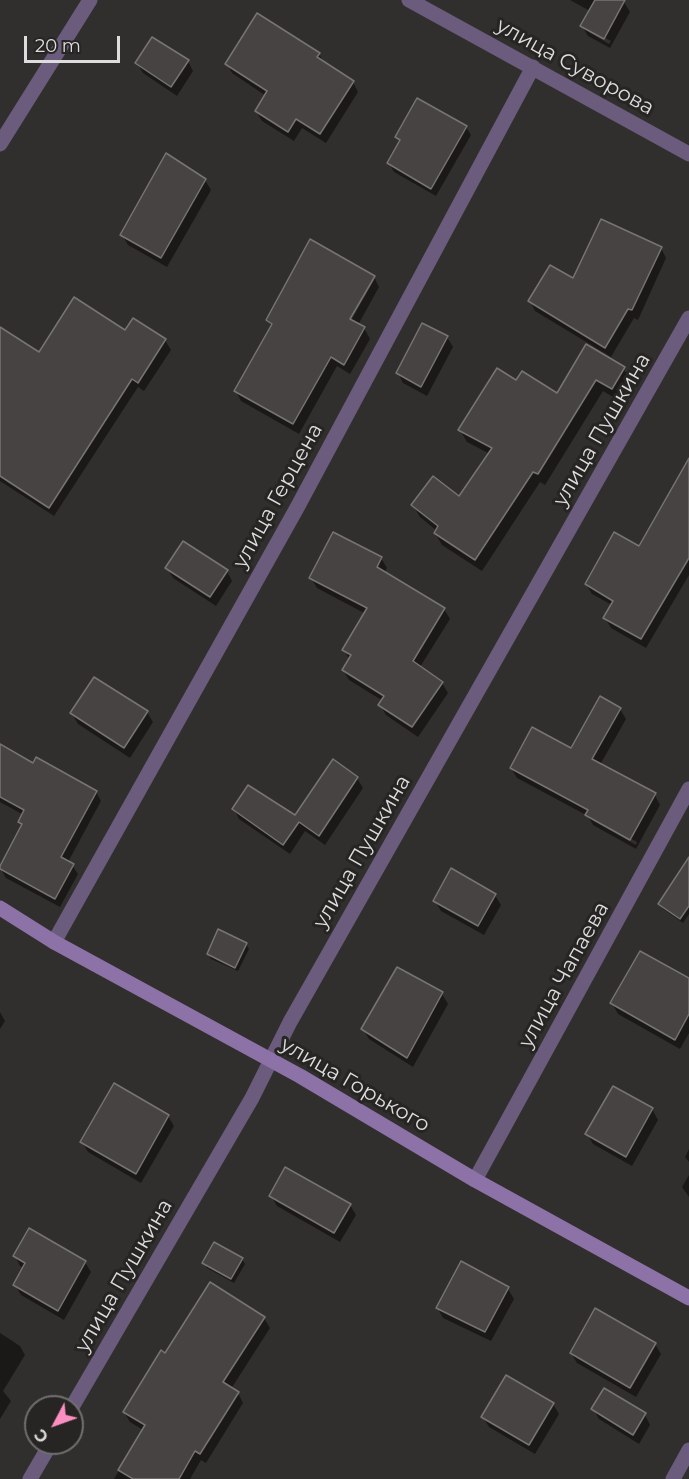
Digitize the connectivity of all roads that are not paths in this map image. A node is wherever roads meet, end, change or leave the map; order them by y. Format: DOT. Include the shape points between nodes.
graph roads {
  1 [pos="90,0"];
  2 [pos="409,0"];
  3 [pos="532,67"];
  4 [pos="0,144"];
  5 [pos="689,154"];
  6 [pos="689,318"];
  7 [pos="689,789"];
  8 [pos="0,908"];
  9 [pos="54,942"];
  10 [pos="272,1061"];
  11 [pos="475,1180"];
  12 [pos="689,1298"];
  13 [pos="79,1395"];
  14 [pos="689,1450"];
  15 [pos="44,1455"];
  16 [pos="30,1479"];
  17 [pos="673,1479"];
  1 -- 4 [label="street"];
  2 -- 3 [label="street, улица Суворова"];
  3 -- 5 [label="street, улица Суворова"];
  3 -- 9 [label="street, улица Герцена" via="298,506"];
  6 -- 10 [label="street, улица Пушкина" via="290,1022"];
  7 -- 11 [label="street, улица Чапаева"];
  8 -- 9 [label="main road, улица Горького"];
  9 -- 10 [label="main road, улица Горького"];
  10 -- 11 [label="main road, улица Горького"];
  10 -- 13 [label="street, улица Пушкина"];
  11 -- 12 [label="main road, улица Горького"];
  14 -- 17 [label="street"];
  15 -- 16 [label="street"];
}
